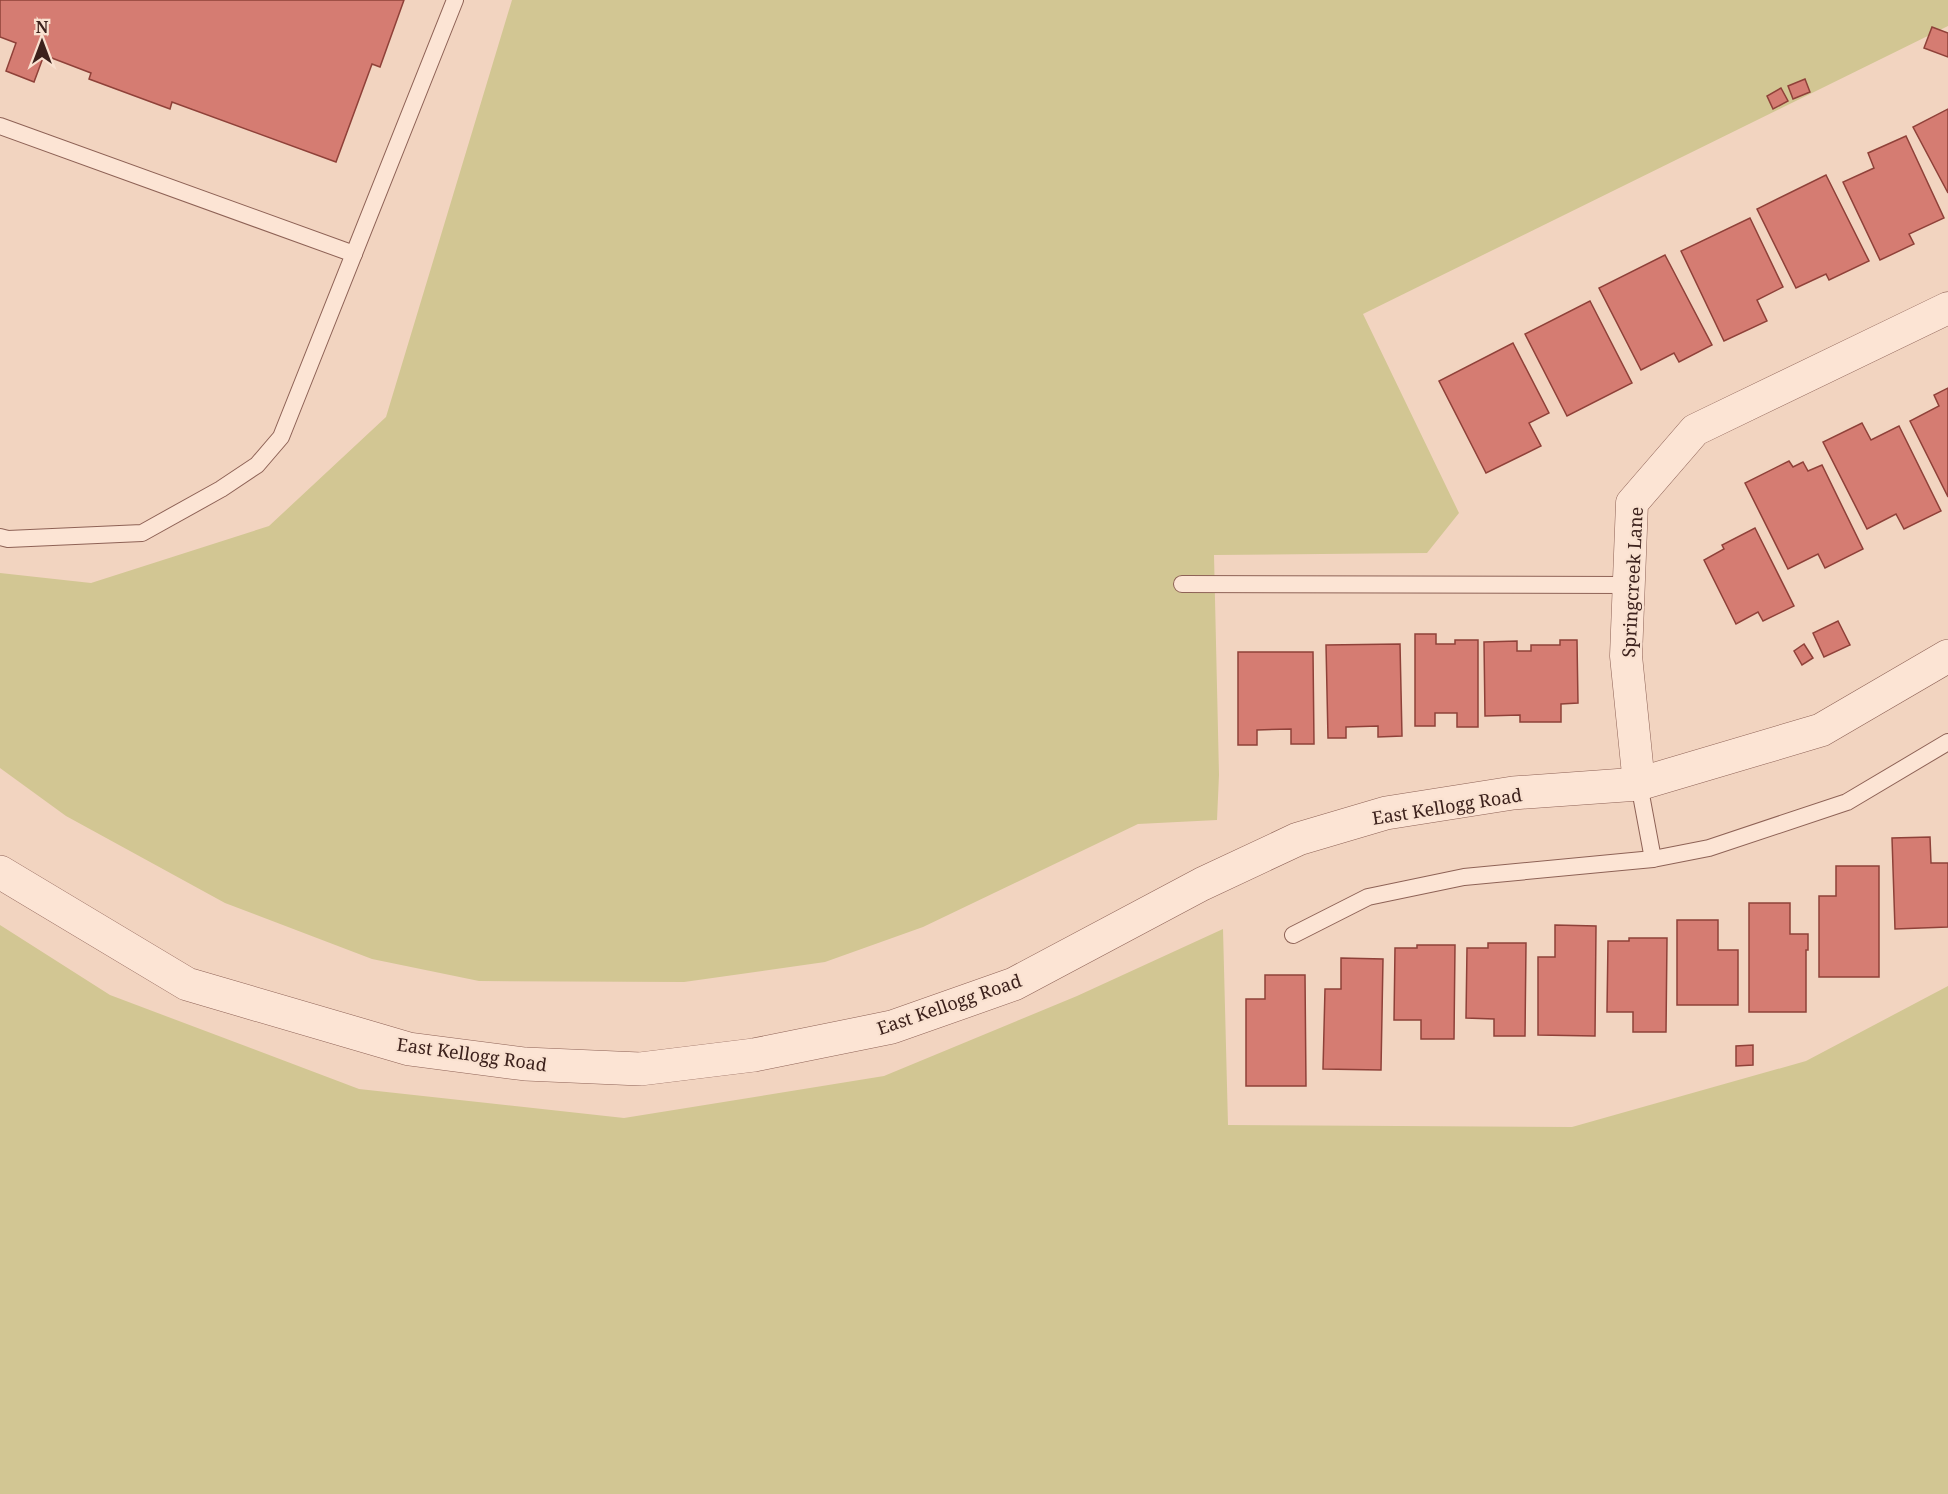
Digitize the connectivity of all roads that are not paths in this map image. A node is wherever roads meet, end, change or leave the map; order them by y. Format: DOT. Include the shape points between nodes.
graph roads {
  1 [pos="455,0"];
  2 [pos="0,126"];
  3 [pos="354,254"];
  4 [pos="1948,308"];
  5 [pos="0,537"];
  6 [pos="1182,584"];
  7 [pos="1629,585"];
  8 [pos="1948,656"];
  9 [pos="1948,742"];
  10 [pos="1639,784"];
  11 [pos="1653,859"];
  12 [pos="0,872"];
  13 [pos="1293,935"];
  1 -- 3 [label="lane"];
  2 -- 3 [label="lane"];
  3 -- 5 [label="lane" via="281,437 256,465 142,533"];
  4 -- 7 [label="street, Springcreek Lane" via="1695,430 1632,503"];
  6 -- 7 [label="lane"];
  7 -- 10 [label="street, Springcreek Lane" via="1626,656"];
  8 -- 10 [label="street, East Kellogg Road" via="1821,730"];
  9 -- 11 [label="lane" via="1846,802 1708,848"];
  10 -- 11 [label="lane"];
  10 -- 12 [label="street, East Kellogg Road" via="1513,793 1386,813 1298,839 1202,884 1014,984 892,1027 754,1055 640,1069 525,1064 409,1049 187,984"];
  11 -- 13 [label="lane" via="1464,877 1368,897"];
}
